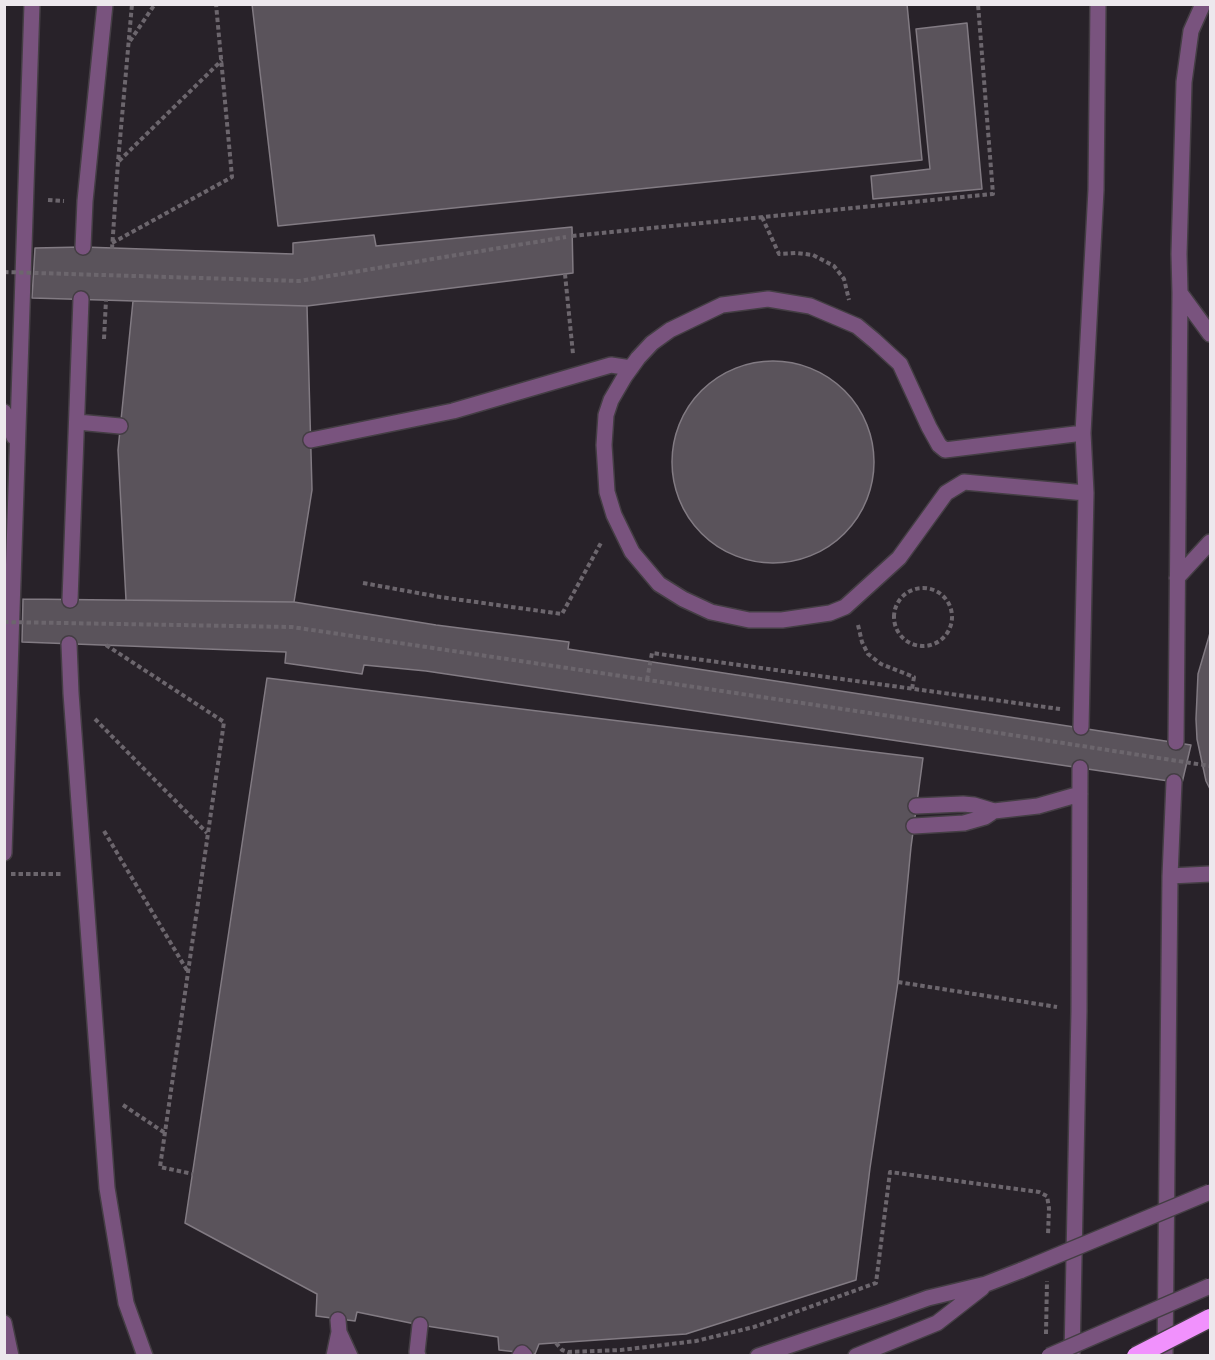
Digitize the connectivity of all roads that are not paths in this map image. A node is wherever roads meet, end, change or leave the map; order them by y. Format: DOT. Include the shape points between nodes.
graph roads {
  1 [pos="32,4"];
  2 [pos="105,4"];
  3 [pos="1203,4"];
  4 [pos="1100,7"];
  5 [pos="83,247"];
  6 [pos="1180,293"];
  7 [pos="81,300"];
  8 [pos="1210,334"];
  9 [pos="631,368"];
  10 [pos="4,412"];
  11 [pos="77,422"];
  12 [pos="120,426"];
  13 [pos="1083,433"];
  14 [pos="311,440"];
  15 [pos="17,445"];
  16 [pos="1086,493"];
  17 [pos="1210,542"];
  18 [pos="1177,578"];
  19 [pos="70,600"];
  20 [pos="69,644"];
  21 [pos="1082,727"];
  22 [pos="1176,742"];
  23 [pos="1080,768"];
  24 [pos="1174,782"];
  25 [pos="1080,794"];
  26 [pos="916,806"];
  27 [pos="994,811"];
  28 [pos="914,826"];
  29 [pos="4,853"];
  30 [pos="1210,874"];
  31 [pos="1170,876"];
  32 [pos="1210,1192"];
  33 [pos="986,1284"];
  34 [pos="1210,1286"];
  35 [pos="1210,1318"];
  36 [pos="4,1323"];
  37 [pos="420,1325"];
  38 [pos="1047,1350"];
  39 [pos="417,1354"];
  40 [pos="11,1356"];
  41 [pos="145,1356"];
  42 [pos="334,1356"];
  43 [pos="350,1356"];
  44 [pos="758,1356"];
  45 [pos="856,1356"];
  46 [pos="1072,1356"];
  47 [pos="1136,1356"];
  48 [pos="1165,1356"];
  1 -- 15 [label="lane"];
  2 -- 5 [label="lane"];
  3 -- 6 [label="lane" via="1191,32 1184,82"];
  4 -- 13 [label="lane" via="1096,190"];
  6 -- 8 [label="lane"];
  6 -- 18 [label="lane"];
  7 -- 11 [label="lane"];
  9 -- 13 [label="lane" via="652,343 670,330 722,305 768,299 810,306 857,326 875,341 900,364 929,428 945,450"];
  9 -- 14 [label="lane" via="611,365 453,411"];
  9 -- 16 [label="lane" via="606,415 607,492 614,515 632,552 659,584 683,599 725,616 782,620 845,607 899,558 946,493 964,482"];
  10 -- 15 [label="lane"];
  11 -- 12 [label="lane"];
  11 -- 19 [label="lane"];
  13 -- 16 [label="lane"];
  15 -- 29 [label="lane"];
  16 -- 21 [label="lane"];
  17 -- 18 [label="lane"];
  18 -- 22 [label="lane"];
  20 -- 41 [label="lane" via="107,1188 126,1303"];
  23 -- 25 [label="lane"];
  24 -- 31 [label="lane"];
  25 -- 27 [label="lane" via="1038,806"];
  25 -- 46 [label="lane"];
  26 -- 27 [label="lane" via="974,805"];
  27 -- 28 [label="lane" via="964,823"];
  30 -- 31 [label="lane"];
  31 -- 48 [label="lane"];
  32 -- 33 [label="lane, bridge"];
  33 -- 44 [label="lane" via="928,1298"];
  33 -- 45 [label="lane" via="937,1323"];
  34 -- 38 [label="lane, bridge"];
  35 -- 47 [label="highway, bridge"];
  36 -- 40 [label="lane"];
  37 -- 39 [label="lane"];
  42 -- 43 [label="lane" via="339,1326"];
}
